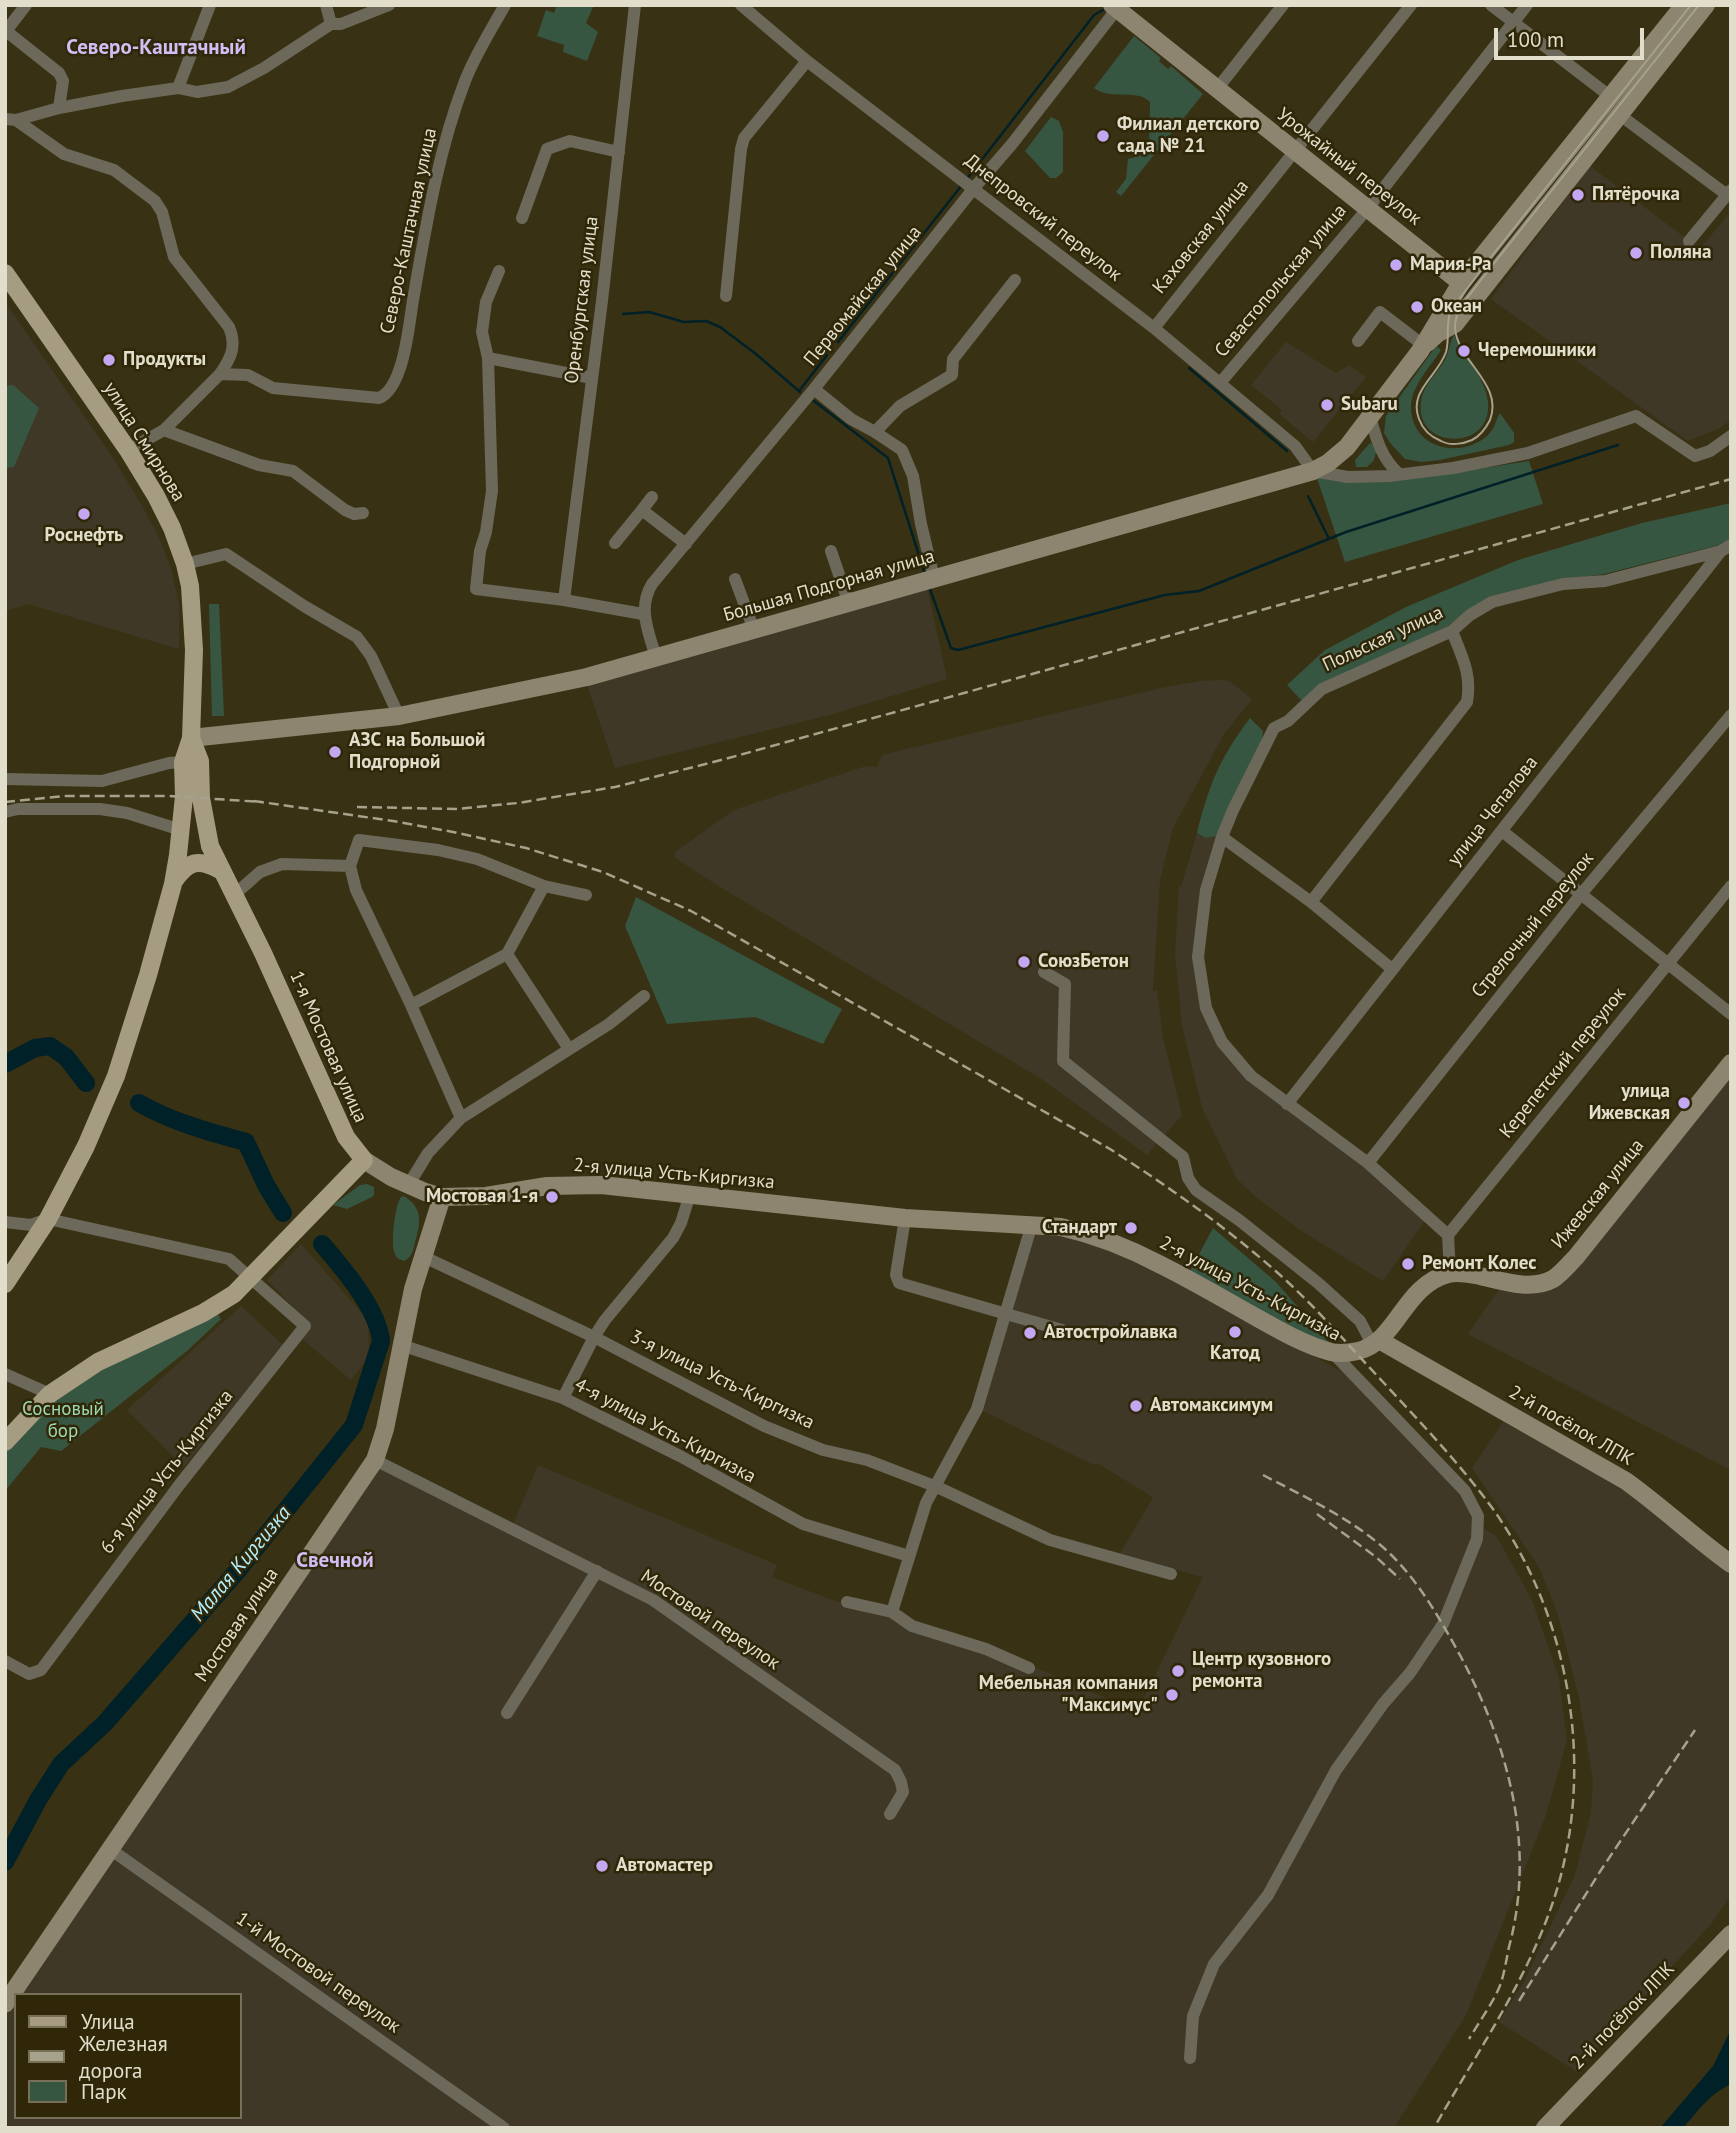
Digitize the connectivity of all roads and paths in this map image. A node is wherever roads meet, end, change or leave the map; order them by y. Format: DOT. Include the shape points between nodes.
graph roads {
  1 [pos="26,5"];
  2 [pos="210,5"];
  3 [pos="326,5"];
  4 [pos="389,5"];
  5 [pos="505,5"];
  6 [pos="635,5"];
  7 [pos="741,5"];
  8 [pos="1283,5"];
  9 [pos="1410,5"];
  10 [pos="1491,5"];
  11 [pos="1527,5"];
  12 [pos="1684,5"];
  13 [pos="1706,5"];
  14 [pos="1116,7"];
  15 [pos="1514,22"];
  16 [pos="331,24"];
  17 [pos="807,61"];
  18 [pos="178,89"];
  19 [pos="1217,89"];
  20 [pos="1611,97"];
  21 [pos="59,108"];
  22 [pos="1620,116"];
  23 [pos="10,119"];
  24 [pos="1295,151"];
  25 [pos="619,152"];
  26 [pos="974,188"];
  27 [pos="1729,193"];
  28 [pos="1368,208"];
  29 [pos="522,218"];
  30 [pos="1689,241"];
  31 [pos="499,271"];
  32 [pos="5,274"];
  33 [pos="1015,280"];
  34 [pos="1461,283"];
  35 [pos="726,296"];
  36 [pos="1443,309"];
  37 [pos="1455,324"];
  38 [pos="1153,328"];
  39 [pos="1358,341"];
  40 [pos="1421,348"];
  41 [pos="488,358"];
  42 [pos="220,374"];
  43 [pos="592,378"];
  44 [pos="1220,383"];
  45 [pos="814,389"];
  46 [pos="1370,416"];
  47 [pos="164,430"];
  48 [pos="876,432"];
  49 [pos="1731,436"];
  50 [pos="128,450"];
  51 [pos="1313,471"];
  52 [pos="1399,474"];
  53 [pos="652,497"];
  54 [pos="642,510"];
  55 [pos="363,513"];
  56 [pos="615,543"];
  57 [pos="686,544"];
  58 [pos="1726,548"];
  59 [pos="831,551"];
  60 [pos="186,564"];
  61 [pos="934,578"];
  62 [pos="735,579"];
  63 [pos="564,600"];
  64 [pos="848,601"];
  65 [pos="643,614"];
  66 [pos="754,630"];
  67 [pos="1452,631"];
  68 [pos="656,658"];
  69 [pos="1731,715"];
  70 [pos="399,716"];
  71 [pos="191,738"];
  72 [pos="183,762"];
  73 [pos="5,779"];
  74 [pos="5,812"];
  75 [pos="181,830"];
  76 [pos="1502,831"];
  77 [pos="1222,837"];
  78 [pos="350,866"];
  79 [pos="220,870"];
  80 [pos="173,884"];
  81 [pos="544,886"];
  82 [pos="1731,886"];
  83 [pos="1582,893"];
  84 [pos="234,895"];
  85 [pos="586,895"];
  86 [pos="1311,902"];
  87 [pos="507,954"];
  88 [pos="1668,964"];
  89 [pos="1392,970"];
  90 [pos="1044,972"];
  91 [pos="644,996"];
  92 [pos="411,1005"];
  93 [pos="1731,1014"];
  94 [pos="569,1049"];
  95 [pos="1731,1063"];
  96 [pos="1287,1104"];
  97 [pos="461,1118"];
  98 [pos="364,1160"];
  99 [pos="1368,1163"];
  100 [pos="409,1184"];
  101 [pos="690,1194"];
  102 [pos="442,1197"];
  103 [pos="905,1218"];
  104 [pos="48,1219"];
  105 [pos="5,1222"];
  106 [pos="1032,1224"];
  107 [pos="1448,1235"];
  108 [pos="422,1256"];
  109 [pos="1457,1273"];
  110 [pos="251,1278"];
  111 [pos="5,1284"];
  112 [pos="1007,1313"];
  113 [pos="1062,1330"];
  114 [pos="594,1337"];
  115 [pos="1376,1342"];
  116 [pos="401,1345"];
  117 [pos="1332,1352"];
  118 [pos="5,1374"];
  119 [pos="50,1394"];
  120 [pos="563,1398"];
  121 [pos="5,1442"];
  122 [pos="375,1460"];
  123 [pos="937,1486"];
  124 [pos="909,1556"];
  125 [pos="1731,1564"];
  126 [pos="597,1572"];
  127 [pos="1171,1574"];
  128 [pos="847,1602"];
  129 [pos="892,1612"];
  130 [pos="5,1661"];
  131 [pos="1029,1668"];
  132 [pos="507,1713"];
  133 [pos="890,1814"];
  134 [pos="110,1849"];
  135 [pos="1731,1934"];
  136 [pos="5,2004"];
  137 [pos="1190,2058"];
  138 [pos="504,2128"];
  139 [pos="1545,2128"];
  1 -- 21 [label="street" via="6,31 59,73 63,82"];
  2 -- 18 [label="street"];
  3 -- 16 [label="street"];
  4 -- 16 [label="street"];
  5 -- 42 [label="street, Северо-Каштачная улица" via="466,79 450,125 401,365 389,390 379,398 273,388 248,375"];
  6 -- 25 [label="street, Оренбургская улица"];
  7 -- 17 [label="street, Днепровский переулок"];
  8 -- 19 [label="street"];
  9 -- 24 [label="street, Каховская улица"];
  10 -- 15 [label="street"];
  11 -- 15 [label="street, Севастопольская улица"];
  12 -- 20 [label="main road, Большая Подгорная улица"];
  13 -- 22 [label="main road, Большая Подгорная улица"];
  14 -- 19 [label="main road, Урожайный переулок"];
  14 -- 26 [label="street, Первомайская улица"];
  15 -- 20 [label="street"];
  15 -- 28 [label="street, Севастопольская улица"];
  16 -- 18 [label="street" via="228,87 197,92"];
  17 -- 26 [label="street, Днепровский переулок"];
  17 -- 35 [label="street" via="744,138"];
  18 -- 21 [label="street"];
  19 -- 24 [label="main road, Урожайный переулок"];
  20 -- 34 [label="main road, Большая Подгорная улица"];
  21 -- 23 [label="street"];
  22 -- 27 [label="street"];
  22 -- 37 [label="main road, Большая Подгорная улица"];
  23 -- 42 [label="street" via="64,154 114,170 159,205 174,257 232,335 231,357"];
  24 -- 28 [label="main road, Урожайный переулок"];
  24 -- 38 [label="street, Каховская улица"];
  25 -- 29 [label="street" via="570,141 547,149"];
  25 -- 43 [label="street, Оренбургская улица"];
  26 -- 38 [label="street, Днепровский переулок"];
  26 -- 45 [label="street, Первомайская улица"];
  27 -- 30 [label="street"];
  28 -- 34 [label="main road, Урожайный переулок"];
  28 -- 44 [label="street, Севастопольская улица"];
  31 -- 41 [label="street" via="486,302 482,332"];
  32 -- 50 [label="main road, улица Смирнова"];
  33 -- 48 [label="street" via="953,359 952,375 900,405"];
  34 -- 36 [label="main road, Большая Подгорная улица"];
  36 -- 37 [label="main road"];
  36 -- 40 [label="main road, Большая Подгорная улица"];
  37 -- 40 [label="main road, Большая Подгорная улица"];
  38 -- 44 [label="street, Днепровский переулок"];
  39 -- 40 [label="street" via="1380,312"];
  40 -- 46 [label="main road, Большая Подгорная улица"];
  41 -- 43 [label="street"];
  41 -- 63 [label="street" via="492,491 476,589"];
  42 -- 47 [label="street"];
  43 -- 63 [label="street, Оренбургская улица"];
  44 -- 51 [label="street, Днепровский переулок" via="1295,446"];
  45 -- 48 [label="street" via="851,419"];
  45 -- 57 [label="street, Первомайская улица"];
  46 -- 51 [label="main road, Большая Подгорная улица" via="1347,447"];
  46 -- 52 [label="street" via="1379,448"];
  47 -- 50 [label="street"];
  47 -- 55 [label="street" via="259,465 293,471 345,510"];
  48 -- 61 [label="street" via="902,450 913,476"];
  49 -- 52 [label="street" via="1695,456 1636,416 1528,453"];
  50 -- 60 [label="main road, улица Смирнова" via="161,506"];
  51 -- 52 [label="street" via="1348,477"];
  51 -- 61 [label="main road, Большая Подгорная улица"];
  53 -- 54 [label="street"];
  54 -- 56 [label="street"];
  54 -- 57 [label="street"];
  57 -- 65 [label="street, Первомайская улица" via="652,584"];
  58 -- 67 [label="street, Польская улица" via="1605,581 1563,584 1492,603"];
  58 -- 76 [label="street, улица Чепалова"];
  59 -- 64 [label="street"];
  60 -- 70 [label="street" via="226,554 357,637"];
  60 -- 71 [label="main road, улица Смирнова" via="194,628"];
  61 -- 64 [label="main road, Большая Подгорная улица"];
  62 -- 66 [label="street"];
  63 -- 65 [label="street"];
  64 -- 66 [label="main road, Большая Подгорная улица"];
  65 -- 68 [label="street"];
  66 -- 68 [label="main road, Большая Подгорная улица"];
  67 -- 77 [label="street, Польская улица" via="1322,689 1274,728"];
  67 -- 86 [label="street" via="1468,671 1468,702"];
  68 -- 70 [label="main road, Большая Подгорная улица"];
  69 -- 83 [label="street, Стрелочный переулок"];
  70 -- 71 [label="main road, Большая Подгорная улица"];
  71 -- 72 [label="main road"];
  71 -- 79 [label="main road, 1-я Мостовая улица" via="200,761 204,824"];
  72 -- 73 [label="street" via="102,781"];
  72 -- 75 [label="main road"];
  74 -- 75 [label="street" via="100,809"];
  75 -- 80 [label="main road"];
  76 -- 83 [label="street"];
  76 -- 89 [label="street, улица Чепалова"];
  77 -- 86 [label="street"];
  77 -- 96 [label="street, Польская улица" via="1206,890 1198,957 1206,1008 1222,1042 1251,1076"];
  78 -- 81 [label="street" via="359,840 477,859"];
  78 -- 84 [label="street" via="282,864 260,872"];
  78 -- 92 [label="street" via="356,890"];
  79 -- 80 [label="main road" via="208,863 189,864"];
  79 -- 84 [label="main road, 1-я Мостовая улица"];
  80 -- 104 [label="main road" via="116,1076"];
  81 -- 85 [label="street"];
  81 -- 87 [label="street"];
  82 -- 88 [label="street, Керепетский переулок"];
  83 -- 88 [label="street"];
  83 -- 99 [label="street, Стрелочный переулок"];
  84 -- 98 [label="main road, 1-я Мостовая улица" via="346,1137"];
  86 -- 89 [label="street"];
  87 -- 92 [label="street"];
  87 -- 94 [label="street"];
  88 -- 93 [label="street"];
  88 -- 107 [label="street, Керепетский переулок"];
  89 -- 96 [label="street, улица Чепалова"];
  90 -- 115 [label="street" via="1065,984 1063,1061 1183,1157 1196,1190 1345,1307"];
  91 -- 94 [label="street"];
  92 -- 97 [label="street"];
  94 -- 97 [label="street"];
  95 -- 109 [label="main road, Ижевская улица" via="1576,1257 1553,1279 1517,1284"];
  96 -- 99 [label="street, Польская улица"];
  97 -- 100 [label="street" via="428,1153"];
  98 -- 100 [label="main road, 1-я Мостовая улица"];
  98 -- 110 [label="main road"];
  99 -- 107 [label="street, Польская улица"];
  100 -- 102 [label="main road, 1-я Мостовая улица"];
  101 -- 102 [label="main road, 2-я улица Усть-Киргизка" via="574,1184"];
  101 -- 103 [label="main road, 2-я улица Усть-Киргизка"];
  101 -- 114 [label="street" via="681,1223 664,1251 619,1300"];
  102 -- 108 [label="main road, Мостовая улица"];
  103 -- 106 [label="main road, 2-я улица Усть-Киргизка"];
  103 -- 112 [label="street" via="896,1275 899,1283"];
  104 -- 105 [label="street" via="31,1225"];
  104 -- 110 [label="street" via="229,1259"];
  104 -- 111 [label="main road"];
  106 -- 112 [label="street"];
  106 -- 117 [label="main road, 2-я улица Усть-Киргизка" via="1085,1233 1119,1245 1286,1334"];
  107 -- 109 [label="street"];
  108 -- 114 [label="street, 3-я улица Усть-Киргизка"];
  108 -- 116 [label="main road, Мостовая улица"];
  109 -- 115 [label="main road" via="1428,1281 1416,1291"];
  110 -- 119 [label="main road" via="203,1313 98,1362"];
  110 -- 130 [label="street, 6-я улица Усть-Киргизка" via="305,1326 41,1670 29,1674"];
  112 -- 113 [label="street"];
  112 -- 123 [label="street" via="977,1409"];
  114 -- 120 [label="street"];
  114 -- 123 [label="street, 3-я улица Усть-Киргизка" via="764,1426"];
  115 -- 117 [label="main road" via="1355,1352"];
  115 -- 125 [label="main road, 2-й посёлок ЛПК" via="1626,1481"];
  116 -- 120 [label="street, 4-я улица Усть-Киргизка"];
  116 -- 122 [label="main road, Мостовая улица"];
  117 -- 137 [label="street, 2-я улица Усть-Киргизка" via="1465,1491 1478,1517 1477,1539 1443,1624 1336,1770 1268,1895 1214,1964 1193,2016"];
  118 -- 119 [label="street"];
  119 -- 121 [label="main road"];
  120 -- 124 [label="street, 4-я улица Усть-Киргизка" via="803,1524"];
  122 -- 126 [label="street, Мостовой переулок"];
  122 -- 134 [label="main road, Мостовая улица"];
  123 -- 124 [label="street" via="926,1503"];
  123 -- 127 [label="street, 3-я улица Усть-Киргизка" via="1050,1540"];
  124 -- 129 [label="street"];
  126 -- 132 [label="street"];
  126 -- 133 [label="street, Мостовой переулок" via="653,1600 894,1770 903,1793"];
  128 -- 129 [label="street"];
  129 -- 131 [label="street" via="912,1626"];
  134 -- 136 [label="main road, Мостовая улица"];
  134 -- 138 [label="street, 1-й Мостовой переулок"];
  135 -- 139 [label="main road, 2-й посёлок ЛПК"];
}
